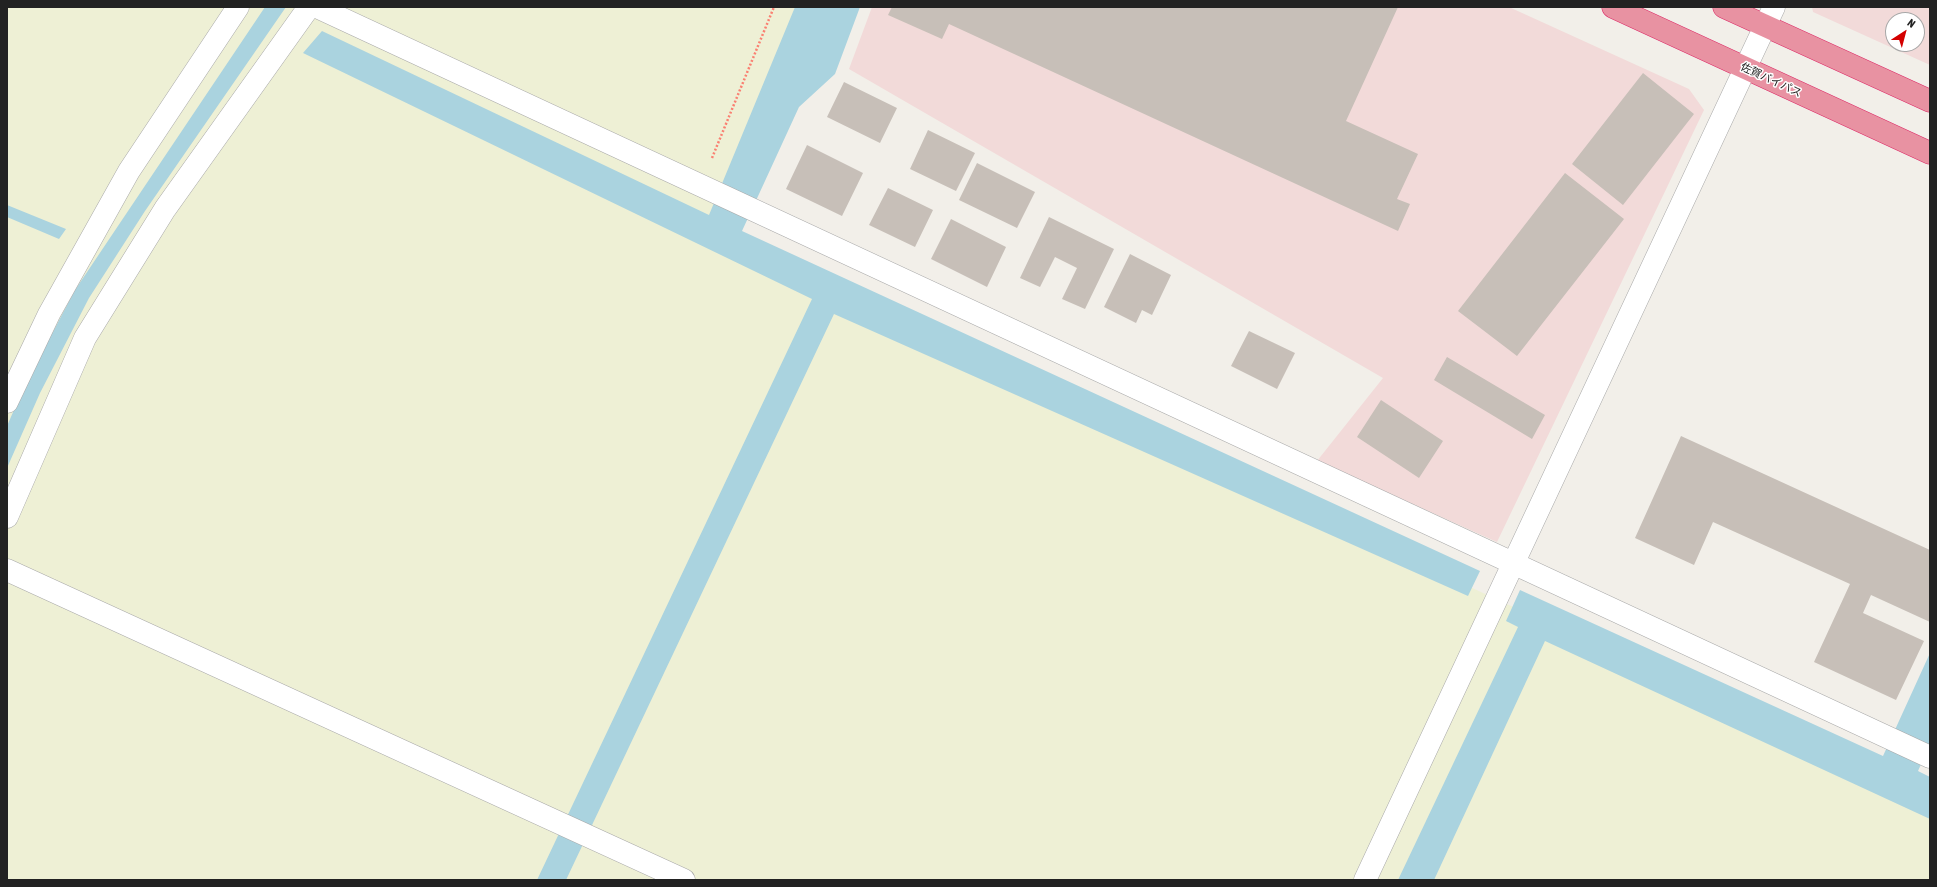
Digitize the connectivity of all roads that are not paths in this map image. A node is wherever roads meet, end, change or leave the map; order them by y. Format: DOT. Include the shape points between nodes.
graph roads {
  1 [pos="238,7"];
  2 [pos="309,7"];
  3 [pos="317,7"];
  4 [pos="1613,7"];
  5 [pos="1724,7"];
  6 [pos="1770,16"];
  7 [pos="1745,68"];
  8 [pos="1930,102"];
  9 [pos="1930,153"];
  10 [pos="7,402"];
  11 [pos="7,517"];
  12 [pos="1514,564"];
  13 [pos="7,570"];
  14 [pos="1930,757"];
  15 [pos="684,880"];
  16 [pos="1365,880"];
  1 -- 10 [label="street" via="129,172 49,314"];
  2 -- 11 [label="street" via="165,209 85,338"];
  3 -- 12 [label="street"];
  4 -- 7 [label="highway, 佐賀バイパス"];
  5 -- 6 [label="highway"];
  6 -- 7 [label="street"];
  6 -- 8 [label="highway"];
  7 -- 9 [label="highway, 佐賀バイパス"];
  7 -- 12 [label="street"];
  12 -- 14 [label="street"];
  12 -- 16 [label="street"];
  13 -- 15 [label="street"];
}
